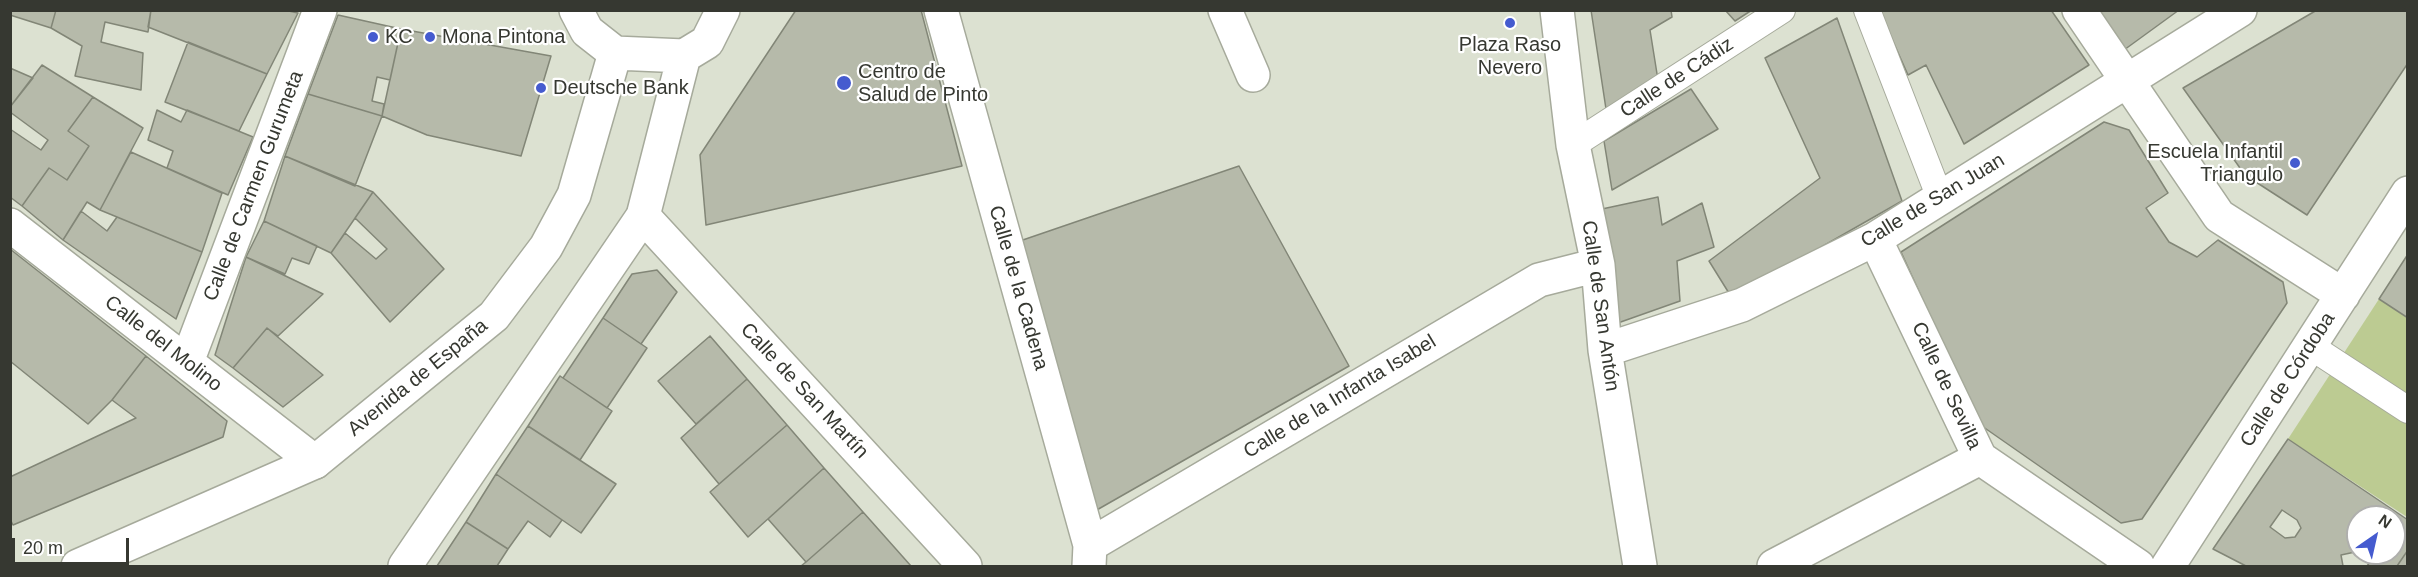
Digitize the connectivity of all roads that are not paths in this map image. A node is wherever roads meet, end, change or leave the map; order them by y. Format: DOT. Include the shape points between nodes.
graph roads {
  1 [pos="320,10"];
  2 [pos="576,10"];
  3 [pos="723,10"];
  4 [pos="941,10"];
  5 [pos="1225,10"];
  6 [pos="1557,10"];
  7 [pos="1782,10"];
  8 [pos="1867,10"];
  9 [pos="2079,10"];
  10 [pos="2240,10"];
  11 [pos="615,52"];
  12 [pos="684,56"];
  13 [pos="1253,75"];
  14 [pos="2128,80"];
  15 [pos="1572,145"];
  16 [pos="2408,193"];
  17 [pos="1940,198"];
  18 [pos="643,216"];
  19 [pos="10,225"];
  20 [pos="1875,239"];
  21 [pos="1598,265"];
  22 [pos="2343,295"];
  23 [pos="2310,346"];
  24 [pos="1605,350"];
  25 [pos="187,362"];
  26 [pos="2408,410"];
  27 [pos="1980,458"];
  28 [pos="315,462"];
  29 [pos="1089,556"];
  30 [pos="78,567"];
  31 [pos="405,567"];
  32 [pos="965,567"];
  33 [pos="1640,567"];
  34 [pos="1774,567"];
  35 [pos="2138,567"];
  36 [pos="2168,567"];
  1 -- 25 [label="street, Calle de Carmen Gurumeta"];
  2 -- 11 [label="street" via="587,31"];
  3 -- 12 [label="street" via="706,42"];
  4 -- 29 [label="street, Calle de la Cadena"];
  5 -- 13 [label="street"];
  6 -- 15 [label="street, Calle de San Antón"];
  7 -- 15 [label="street, Calle de Cádiz"];
  8 -- 17 [label="street"];
  9 -- 14 [label="street"];
  10 -- 14 [label="street, Calle de San Juan"];
  11 -- 12 [label="street"];
  11 -- 28 [label="street, Avenida de España" via="574,195 546,247 494,316"];
  12 -- 18 [label="street"];
  14 -- 17 [label="street, Calle de San Juan"];
  14 -- 22 [label="street" via="2219,216"];
  15 -- 21 [label="street, Calle de San Antón"];
  16 -- 22 [label="street, Calle de Córdoba"];
  17 -- 20 [label="street, Calle de San Juan"];
  18 -- 31 [label="street"];
  18 -- 32 [label="street, Calle de San Martín"];
  19 -- 25 [label="street, Calle del Molino"];
  20 -- 24 [label="street, Calle de San Juan" via="1742,305"];
  20 -- 27 [label="street, Calle de Sevilla"];
  21 -- 24 [label="street, Calle de San Antón"];
  21 -- 29 [label="street, Calle de la Infanta Isabel" via="1539,279"];
  22 -- 23 [label="street, Calle de Córdoba"];
  23 -- 26 [label="street"];
  23 -- 36 [label="street, Calle de Córdoba"];
  24 -- 33 [label="street, Calle de San Antón"];
  25 -- 28 [label="street, Calle del Molino"];
  27 -- 34 [label="street"];
  27 -- 35 [label="street, Calle de Sevilla"];
  28 -- 30 [label="street, Avenida de España"];
}
